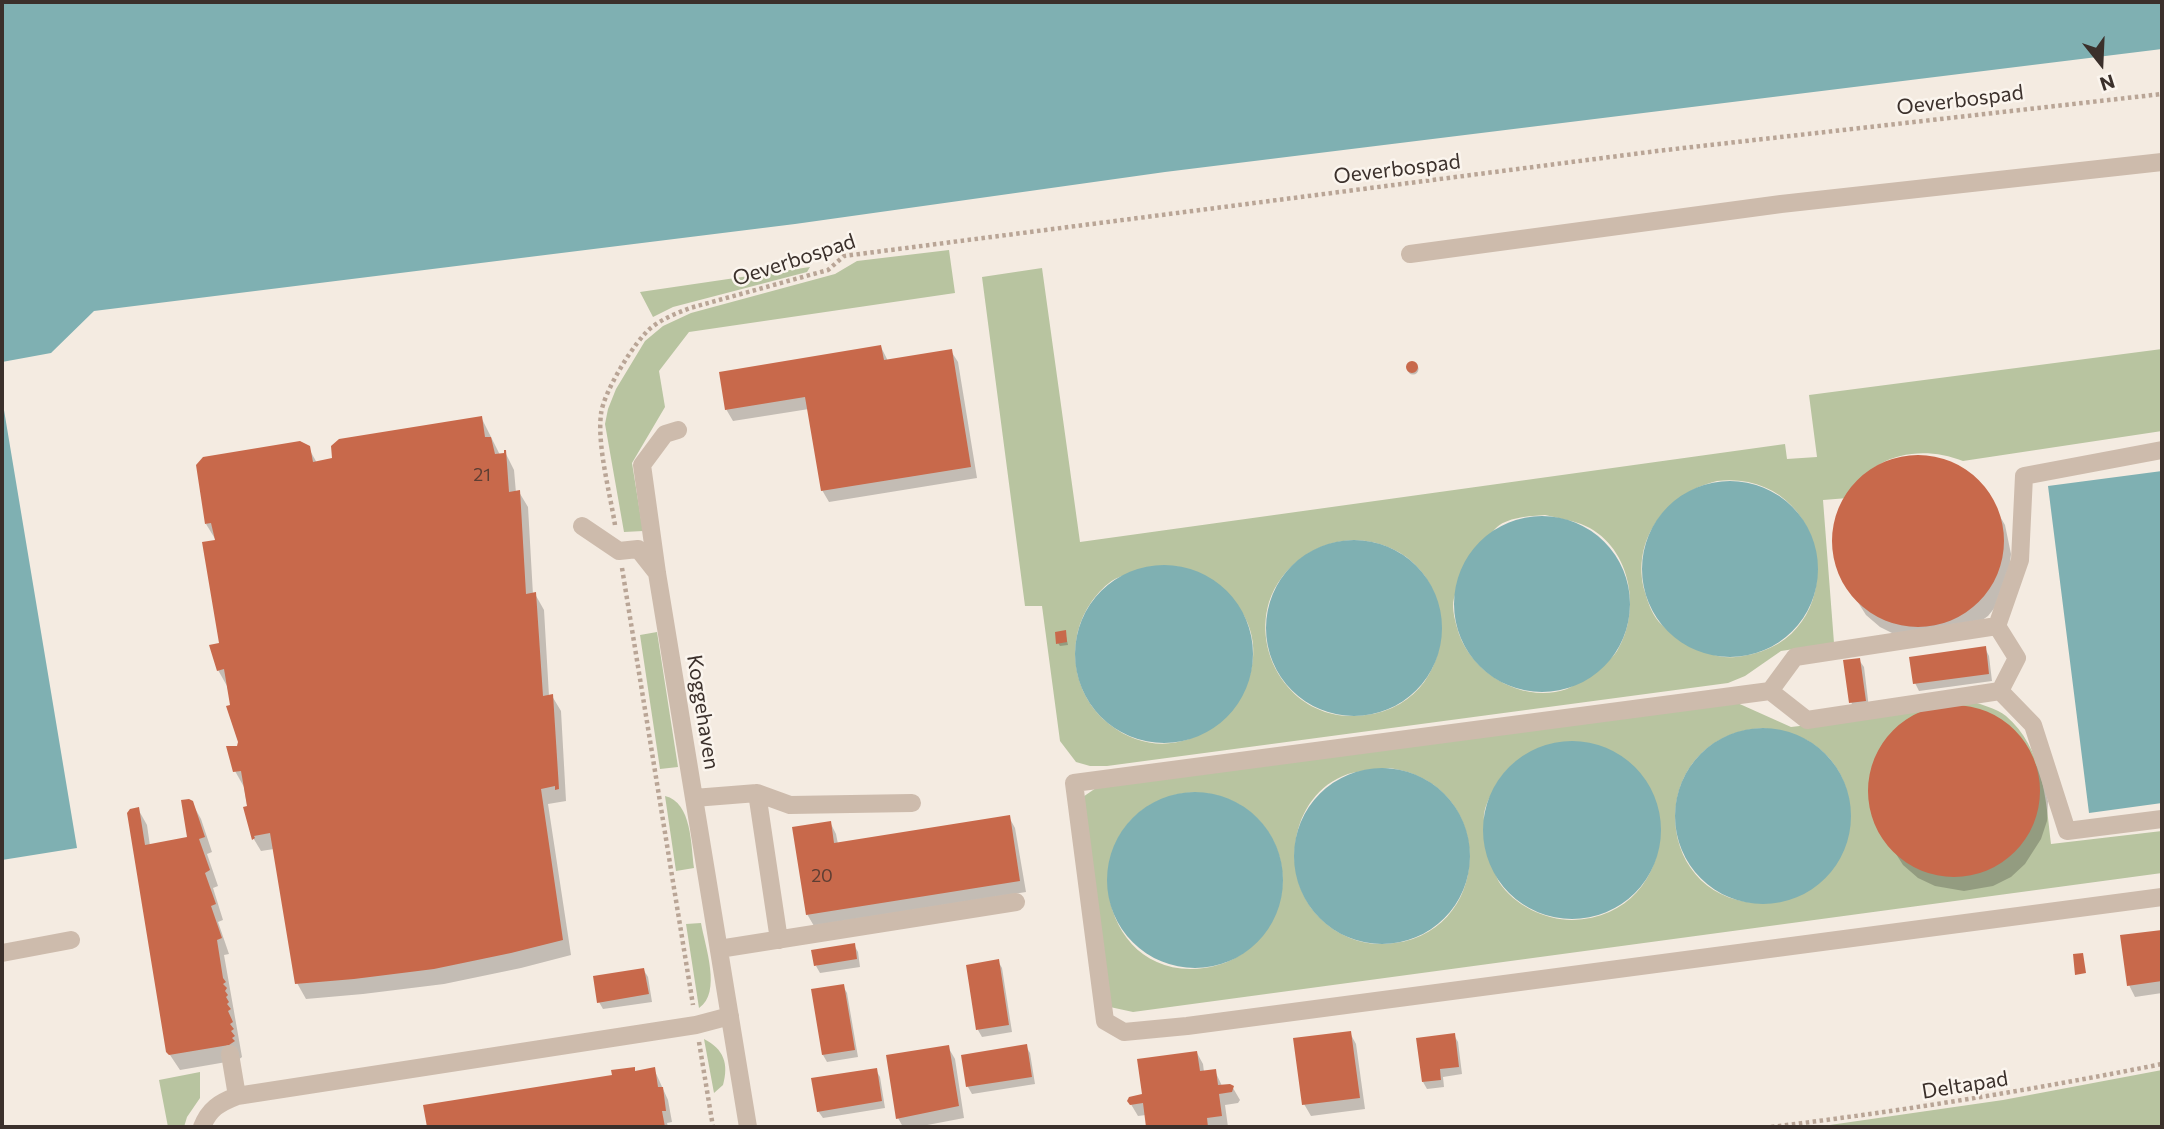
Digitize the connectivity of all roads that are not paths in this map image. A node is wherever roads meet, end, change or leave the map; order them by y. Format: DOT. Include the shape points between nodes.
graph roads {
  1 [pos="2162,162"];
  2 [pos="1410,254"];
  3 [pos="678,430"];
  4 [pos="2162,450"];
  5 [pos="582,526"];
  6 [pos="657,573"];
  7 [pos="1997,626"];
  8 [pos="1770,691"];
  9 [pos="2000,691"];
  10 [pos="757,793"];
  11 [pos="694,798"];
  12 [pos="912,803"];
  13 [pos="2162,819"];
  14 [pos="2162,897"];
  15 [pos="1016,902"];
  16 [pos="71,940"];
  17 [pos="779,940"];
  18 [pos="719,949"];
  19 [pos="2,953"];
  20 [pos="730,1016"];
  21 [pos="229,1054"];
  22 [pos="237,1096"];
  23 [pos="202,1127"];
  24 [pos="748,1127"];
  1 -- 2 [label="street" via="1781,204"];
  3 -- 6 [label="street, Koggehaven" via="665,434 642,465"];
  4 -- 7 [label="street" via="2024,476 2020,560"];
  5 -- 6 [label="street" via="619,551 638,549"];
  6 -- 11 [label="street, Koggehaven"];
  7 -- 8 [label="street" via="1795,657"];
  7 -- 9 [label="street" via="2018,658"];
  8 -- 9 [label="street" via="1808,720"];
  8 -- 14 [label="street" via="1074,783 1105,1021 1124,1032 1187,1026"];
  9 -- 13 [label="street" via="2033,725 2067,831"];
  10 -- 11 [label="street"];
  10 -- 12 [label="street" via="790,806"];
  10 -- 17 [label="street"];
  11 -- 18 [label="street, Koggehaven"];
  15 -- 17 [label="street"];
  16 -- 19 [label="street"];
  17 -- 18 [label="street"];
  18 -- 20 [label="street, Koggehaven"];
  20 -- 22 [label="street"];
  20 -- 24 [label="street, Koggehaven"];
  21 -- 22 [label="street"];
  22 -- 23 [label="street" via="219,1103"];
}
